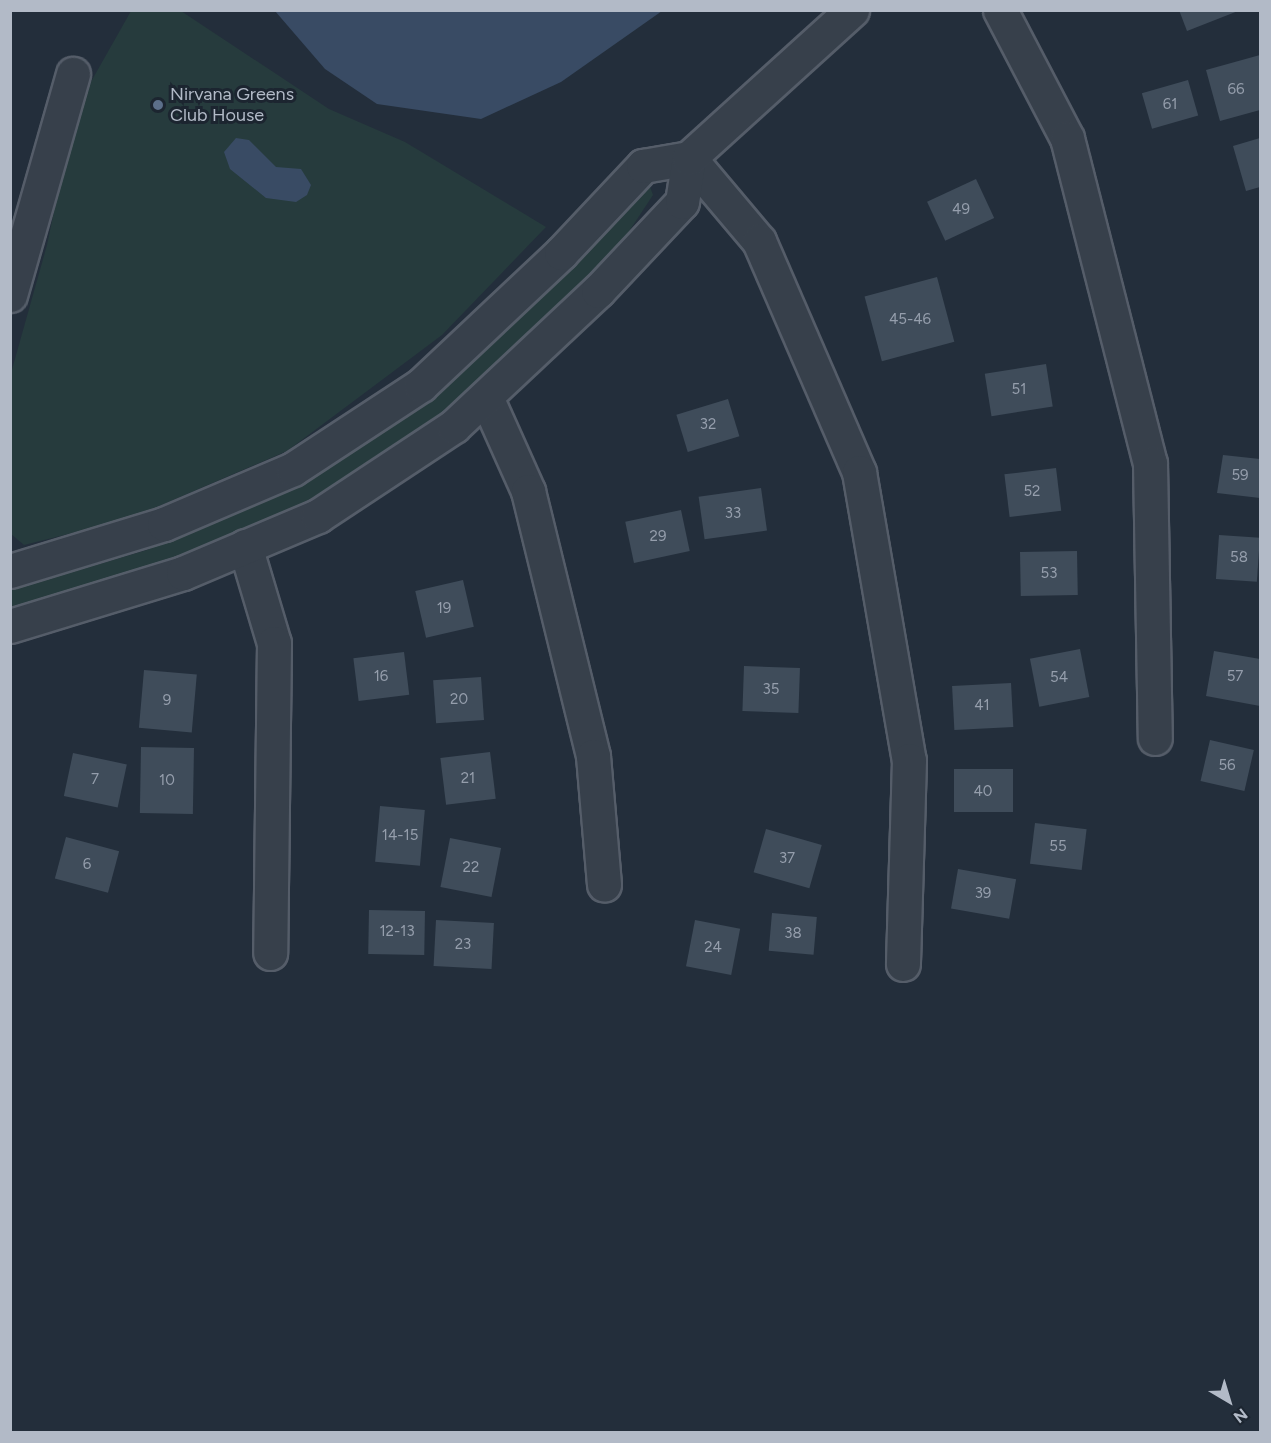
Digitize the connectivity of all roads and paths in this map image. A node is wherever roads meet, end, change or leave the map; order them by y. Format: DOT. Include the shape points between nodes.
graph roads {
  1 [pos="852,10"];
  2 [pos="1000,10"];
  3 [pos="73,74"];
  4 [pos="689,158"];
  5 [pos="10,295"];
  6 [pos="486,397"];
  7 [pos="245,546"];
  8 [pos="11,570"];
  9 [pos="10,626"];
  10 [pos="1155,738"];
  11 [pos="604,885"];
  12 [pos="270,953"];
  13 [pos="903,964"];
  1 -- 4 [label="street"];
  2 -- 10 [label="street" via="1067,138 1150,463"];
  3 -- 5 [label="street"];
  4 -- 6 [label="street" via="682,202 598,291"];
  4 -- 8 [label="street" via="643,166 561,253 421,385 293,469 164,524"];
  4 -- 13 [label="street" via="759,241 859,472 909,760"];
  6 -- 7 [label="street" via="454,426 318,516"];
  6 -- 11 [label="street" via="531,503 592,756"];
  7 -- 9 [label="street" via="183,573"];
  7 -- 12 [label="street" via="274,643"];
}
